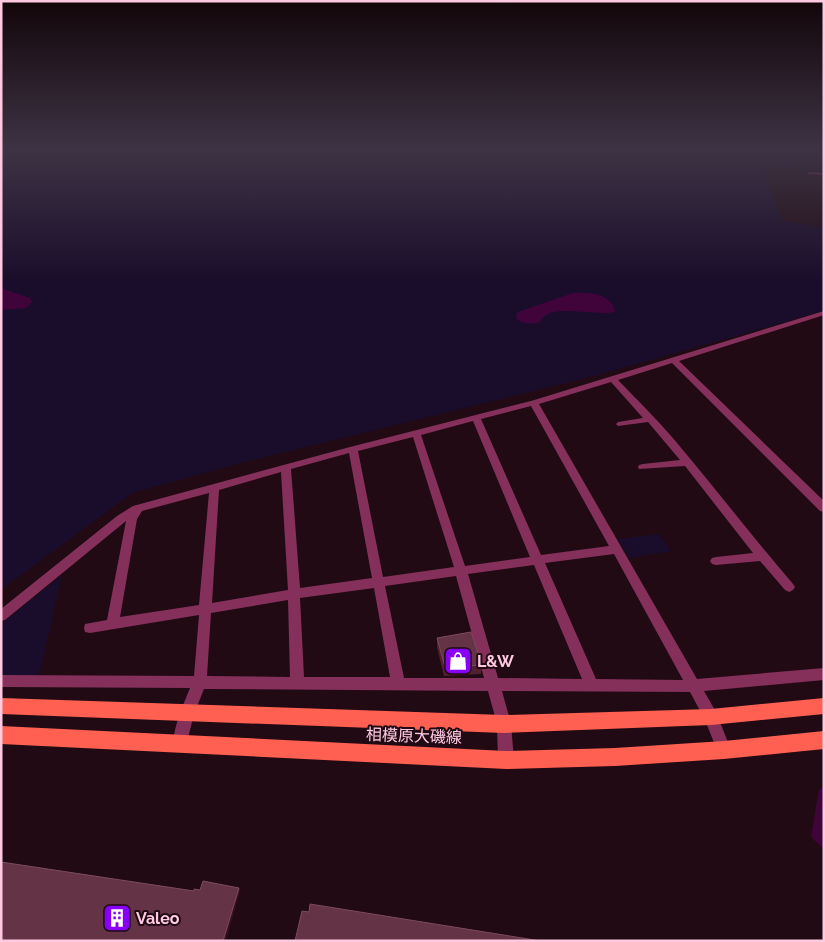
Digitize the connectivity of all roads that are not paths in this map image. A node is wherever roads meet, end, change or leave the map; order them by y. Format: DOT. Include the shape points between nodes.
graph roads {
  1 [pos="824,314"];
  2 [pos="675,361"];
  3 [pos="614,380"];
  4 [pos="534,403"];
  5 [pos="476,418"];
  6 [pos="651,419"];
  7 [pos="622,424"];
  8 [pos="416,433"];
  9 [pos="353,449"];
  10 [pos="688,462"];
  11 [pos="286,468"];
  12 [pos="643,468"];
  13 [pos="214,489"];
  14 [pos="824,508"];
  15 [pos="138,509"];
  16 [pos="617,549"];
  17 [pos="762,556"];
  18 [pos="537,560"];
  19 [pos="716,561"];
  20 [pos="461,572"];
  21 [pos="378,582"];
  22 [pos="789,587"];
  23 [pos="294,594"];
  24 [pos="206,608"];
  25 [pos="1,616"];
  26 [pos="113,624"];
  27 [pos="90,628"];
  28 [pos="824,674"];
  29 [pos="1,681"];
  30 [pos="200,681"];
  31 [pos="297,683"];
  32 [pos="398,684"];
  33 [pos="493,685"];
  34 [pos="592,686"];
  35 [pos="694,686"];
  36 [pos="1,706"];
  37 [pos="824,706"];
  38 [pos="187,714"];
  39 [pos="711,717"];
  40 [pos="504,724"];
  41 [pos="1,735"];
  42 [pos="824,740"];
  43 [pos="180,745"];
  44 [pos="724,750"];
  45 [pos="506,760"];
  1 -- 2 [label="street"];
  2 -- 3 [label="street"];
  2 -- 14 [label="street"];
  3 -- 4 [label="street"];
  3 -- 6 [label="street"];
  4 -- 5 [label="street"];
  4 -- 16 [label="street"];
  5 -- 8 [label="street"];
  5 -- 18 [label="street"];
  6 -- 7 [label="street"];
  6 -- 10 [label="street"];
  8 -- 9 [label="street"];
  8 -- 20 [label="street"];
  9 -- 11 [label="street"];
  9 -- 21 [label="street"];
  10 -- 12 [label="street"];
  10 -- 17 [label="street"];
  11 -- 13 [label="street"];
  11 -- 23 [label="street"];
  13 -- 15 [label="street"];
  13 -- 24 [label="street"];
  15 -- 25 [label="street" via="121,519"];
  15 -- 26 [label="street" via="132,519"];
  16 -- 18 [label="street"];
  16 -- 35 [label="street"];
  17 -- 19 [label="street"];
  17 -- 22 [label="street"];
  18 -- 20 [label="street"];
  18 -- 34 [label="street"];
  20 -- 21 [label="street"];
  20 -- 33 [label="street"];
  21 -- 23 [label="street"];
  21 -- 32 [label="street"];
  23 -- 24 [label="street"];
  23 -- 31 [label="street"];
  24 -- 26 [label="street"];
  24 -- 30 [label="street"];
  26 -- 27 [label="street"];
  28 -- 35 [label="street"];
  29 -- 30 [label="street"];
  30 -- 31 [label="street"];
  30 -- 38 [label="street"];
  31 -- 32 [label="street"];
  32 -- 33 [label="street"];
  33 -- 34 [label="street"];
  33 -- 40 [label="street"];
  34 -- 35 [label="street"];
  35 -- 39 [label="street"];
  36 -- 38 [label="main road, 相模原大磯線"];
  37 -- 39 [label="main road, 相模原大磯線"];
  38 -- 40 [label="main road, 相模原大磯線"];
  38 -- 43 [label="street"];
  39 -- 40 [label="main road, 相模原大磯線"];
  39 -- 44 [label="street"];
  40 -- 45 [label="street"];
  41 -- 43 [label="main road, 相模原大磯線"];
  42 -- 44 [label="main road, 相模原大磯線"];
  43 -- 45 [label="main road, 相模原大磯線"];
  44 -- 45 [label="main road, 相模原大磯線"];
}
